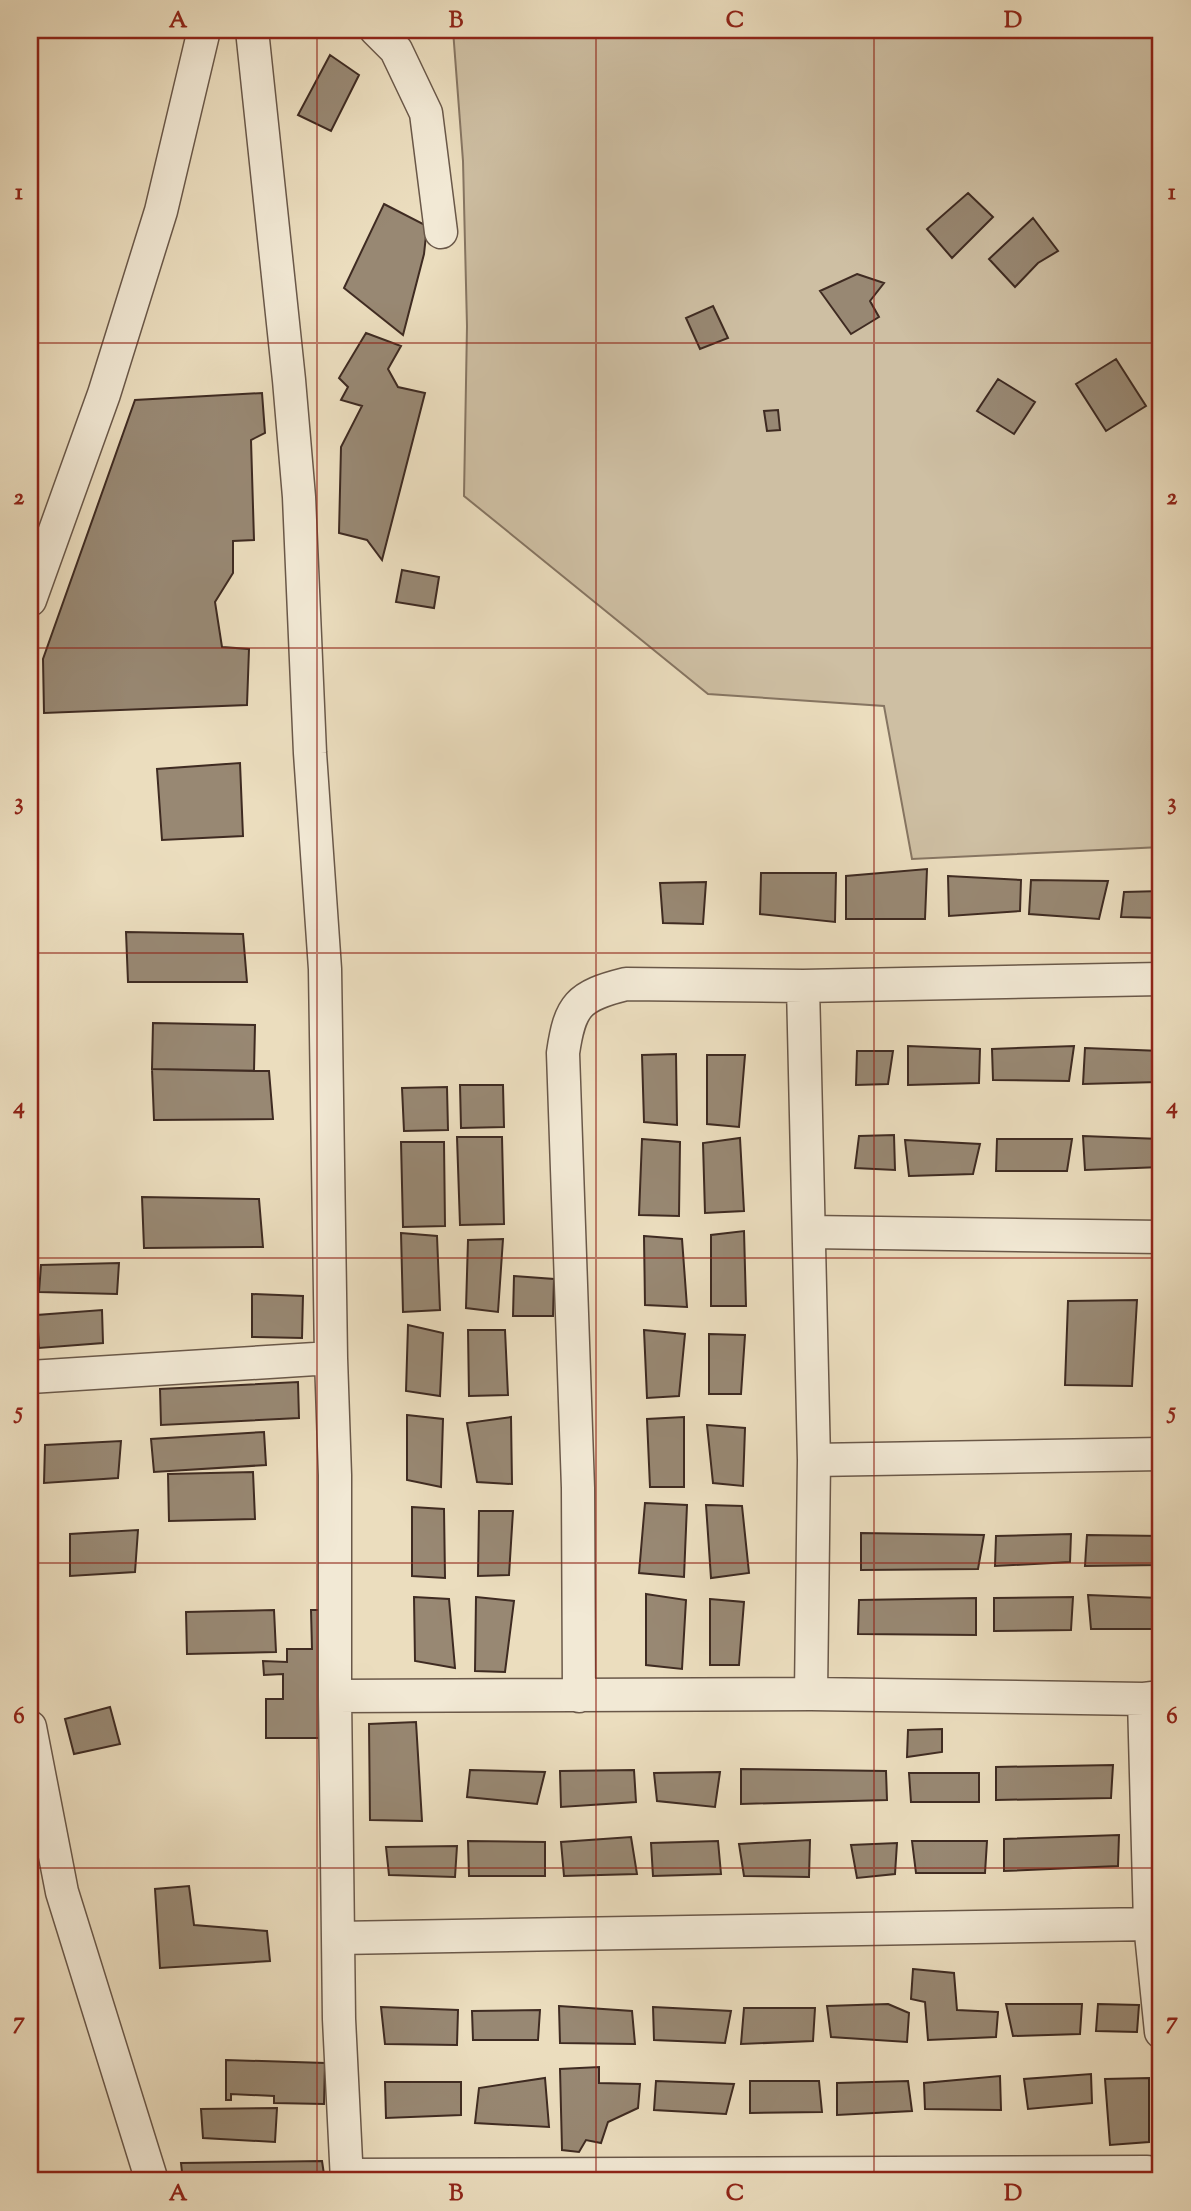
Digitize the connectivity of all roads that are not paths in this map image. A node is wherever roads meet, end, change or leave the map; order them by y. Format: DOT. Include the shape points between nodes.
graph roads {
  1 [pos="204,30"];
  2 [pos="252,30"];
  3 [pos="376,30"];
  4 [pos="441,232"];
  5 [pos="30,600"];
  6 [pos="1161,979"];
  7 [pos="803,986"];
  8 [pos="810,1232"];
  9 [pos="1161,1237"];
  10 [pos="331,1358"];
  11 [pos="30,1377"];
  12 [pos="1161,1454"];
  13 [pos="814,1460"];
  14 [pos="811,1694"];
  15 [pos="335,1696"];
  16 [pos="579,1696"];
  17 [pos="1152,1698"];
  18 [pos="30,1727"];
  19 [pos="1150,1924"];
  20 [pos="338,1938"];
  21 [pos="1161,2032"];
  22 [pos="1150,2169"];
  23 [pos="347,2178"];
  24 [pos="152,2181"];
  1 -- 5 [label="street" via="161,211 104,394"];
  2 -- 10 [label="street" via="299,498 325,969"];
  3 -- 4 [label="street" via="396,50 426,113"];
  6 -- 7 [label="street"];
  7 -- 8 [label="street"];
  7 -- 16 [label="street" via="626,984 597,991 568,1021 563,1053 578,1488"];
  8 -- 9 [label="street"];
  8 -- 13 [label="street"];
  10 -- 11 [label="street"];
  10 -- 15 [label="street"];
  12 -- 13 [label="street"];
  13 -- 14 [label="street"];
  14 -- 16 [label="street"];
  14 -- 17 [label="street"];
  15 -- 16 [label="street"];
  15 -- 20 [label="street"];
  17 -- 19 [label="street"];
  18 -- 24 [label="street" via="62,1892"];
  19 -- 20 [label="street"];
  19 -- 21 [label="street"];
  20 -- 23 [label="street"];
  22 -- 23 [label="street"];
}
